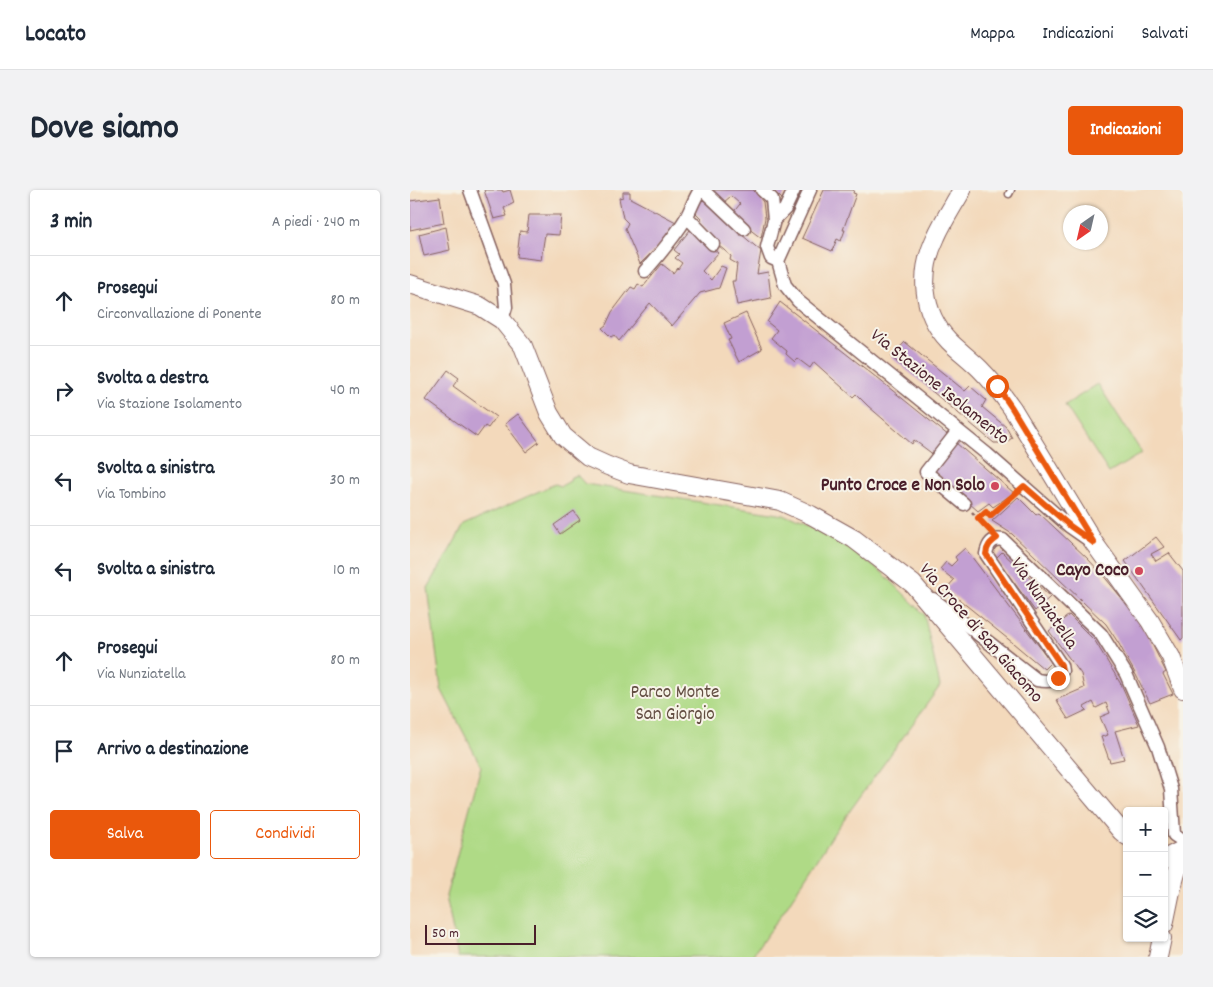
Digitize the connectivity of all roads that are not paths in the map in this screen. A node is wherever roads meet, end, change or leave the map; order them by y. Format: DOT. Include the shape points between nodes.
graph roads {
  1 [pos="470,190"];
  2 [pos="762,190"];
  3 [pos="794,190"];
  4 [pos="810,190"];
  5 [pos="962,190"];
  6 [pos="697,191"];
  7 [pos="687,217"];
  8 [pos="774,220"];
  9 [pos="744,229"];
  10 [pos="713,244"];
  11 [pos="778,261"];
  12 [pos="645,271"];
  13 [pos="410,284"];
  14 [pos="502,320"];
  15 [pos="958,430"];
  16 [pos="964,504"];
  17 [pos="1094,543"];
  18 [pos="913,584"];
  19 [pos="1171,657"];
  20 [pos="1183,672"];
  21 [pos="1183,689"];
  22 [pos="1123,835"];
  23 [pos="1183,841"];
  24 [pos="1183,849"];
  25 [pos="1168,857"];
  26 [pos="1168,891"];
  27 [pos="1153,942"];
  28 [pos="1161,942"];
  29 [pos="1156,957"];
  1 -- 14 [label="street" via="504,284 506,307"];
  2 -- 8 [label="street" via="772,199"];
  3 -- 8 [label="street" via="785,209"];
  4 -- 11 [label="street"];
  5 -- 17 [label="main road" via="935,238 928,260 925,278 930,311 948,339 997,386"];
  6 -- 7 [label="street"];
  6 -- 9 [label="street"];
  7 -- 10 [label="street"];
  7 -- 12 [label="street" via="670,243"];
  8 -- 11 [label="street, Via Stazione Isolamento" via="767,247 771,258"];
  11 -- 15 [label="street, Via Stazione Isolamento" via="785,285 798,301"];
  13 -- 14 [label="main road, Via Croce di San Giacomo" via="480,306"];
  14 -- 18 [label="main road, Via Croce di San Giacomo" via="523,346 549,413 563,436 588,457 630,474 780,501 854,539"];
  15 -- 16 [label="street" via="926,472"];
  15 -- 17 [label="street, Via Stazione Isolamento"];
  17 -- 19 [label="main road, Via Stazione Isolamento" via="1150,620"];
  18 -- 22 [label="main road, Via Croce di San Giacomo"];
  18 -- 23 [label="street, Via Nunziatella" via="1037,680 1048,682 1058,678 1061,665 986,554 992,541 997,538 1003,540 1101,634 1126,674 1158,747 1171,789 1174,835"];
  19 -- 20 [label="street"];
  19 -- 21 [label="main road, Via Stazione Isolamento"];
  24 -- 25 [label="main road"];
  24 -- 26 [label="main road"];
  27 -- 29 [label="main road"];
  28 -- 29 [label="main road"];
}
